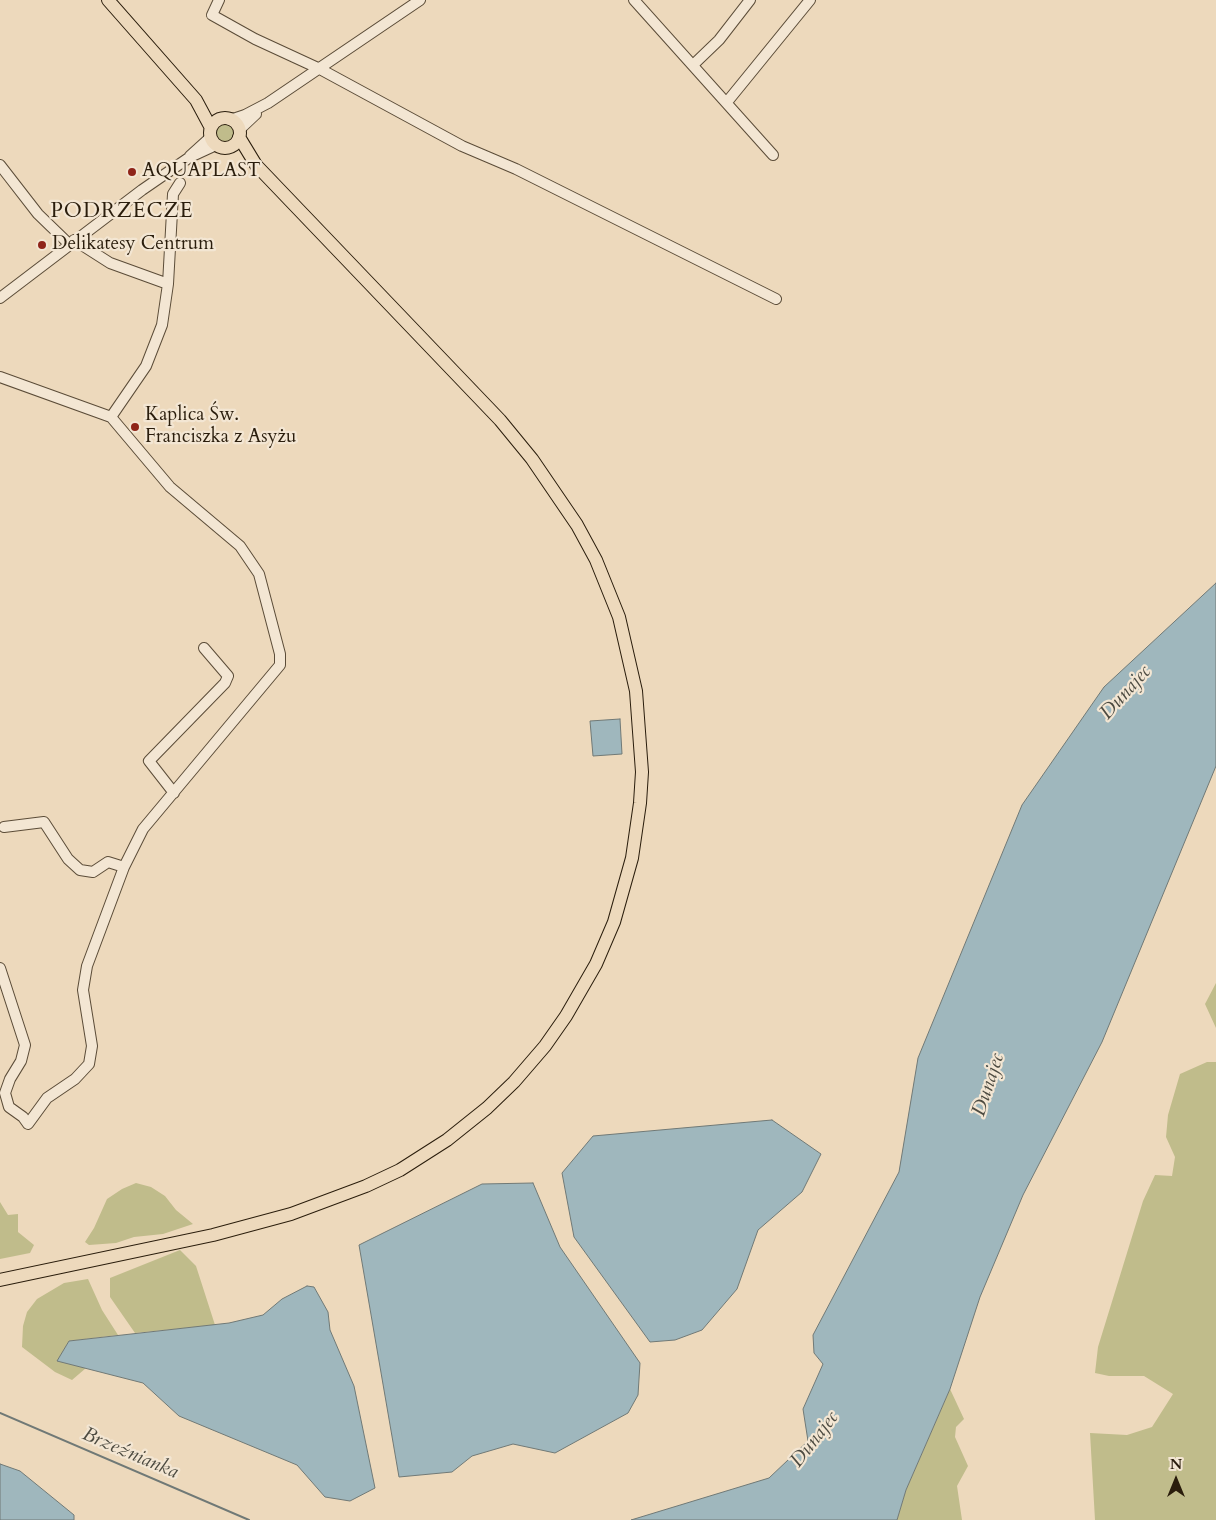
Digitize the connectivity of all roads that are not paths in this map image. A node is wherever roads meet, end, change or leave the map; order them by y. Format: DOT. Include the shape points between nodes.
graph roads {
  1 [pos="108,0"];
  2 [pos="219,0"];
  3 [pos="420,0"];
  4 [pos="634,0"];
  5 [pos="750,0"];
  6 [pos="810,0"];
  7 [pos="693,66"];
  8 [pos="320,69"];
  9 [pos="196,100"];
  10 [pos="727,102"];
  11 [pos="232,126"];
  12 [pos="212,137"];
  13 [pos="230,147"];
  14 [pos="774,155"];
  15 [pos="0,165"];
  16 [pos="256,165"];
  17 [pos="180,183"];
  18 [pos="72,242"];
  19 [pos="168,284"];
  20 [pos="0,298"];
  21 [pos="776,299"];
  22 [pos="0,377"];
  23 [pos="111,417"];
  24 [pos="204,648"];
  25 [pos="174,793"];
  26 [pos="4,827"];
  27 [pos="124,867"];
  28 [pos="0,968"];
  29 [pos="0,1280"];
  1 -- 9 [label="main road"];
  2 -- 8 [label="street" via="212,15"];
  3 -- 8 [label="street"];
  4 -- 7 [label="street"];
  5 -- 7 [label="street" via="719,40"];
  6 -- 10 [label="street"];
  7 -- 10 [label="street"];
  8 -- 11 [label="street"];
  8 -- 21 [label="street" via="462,146 516,169"];
  9 -- 11 [label="main road"];
  9 -- 12 [label="main road"];
  10 -- 14 [label="street"];
  11 -- 12 [label="main road"];
  11 -- 13 [label="main road"];
  11 -- 16 [label="main road"];
  12 -- 13 [label="main road"];
  12 -- 18 [label="street" via="190,157"];
  13 -- 16 [label="main road"];
  15 -- 18 [label="street" via="38,214"];
  16 -- 29 [label="main road" via="500,420 556,493 591,551 619,617 632,665 639,710 642,772 632,858 614,922 596,964 566,1016 514,1082 447,1140 400,1170 291,1214 213,1235"];
  17 -- 19 [label="street" via="173,194"];
  18 -- 19 [label="street" via="110,263"];
  18 -- 20 [label="street"];
  19 -- 23 [label="street" via="162,325 146,366"];
  22 -- 23 [label="street"];
  23 -- 25 [label="street" via="170,487 240,546 259,574 280,654 280,665"];
  24 -- 25 [label="street" via="228,676 225,683 150,761"];
  25 -- 27 [label="street" via="143,829"];
  26 -- 27 [label="street" via="44,822 68,859 80,870 93,872 108,862"];
  27 -- 28 [label="street" via="87,966 83,990 92,1046 89,1064 75,1079 47,1098 28,1124 9,1107 5,1093 24,1045"];
}
